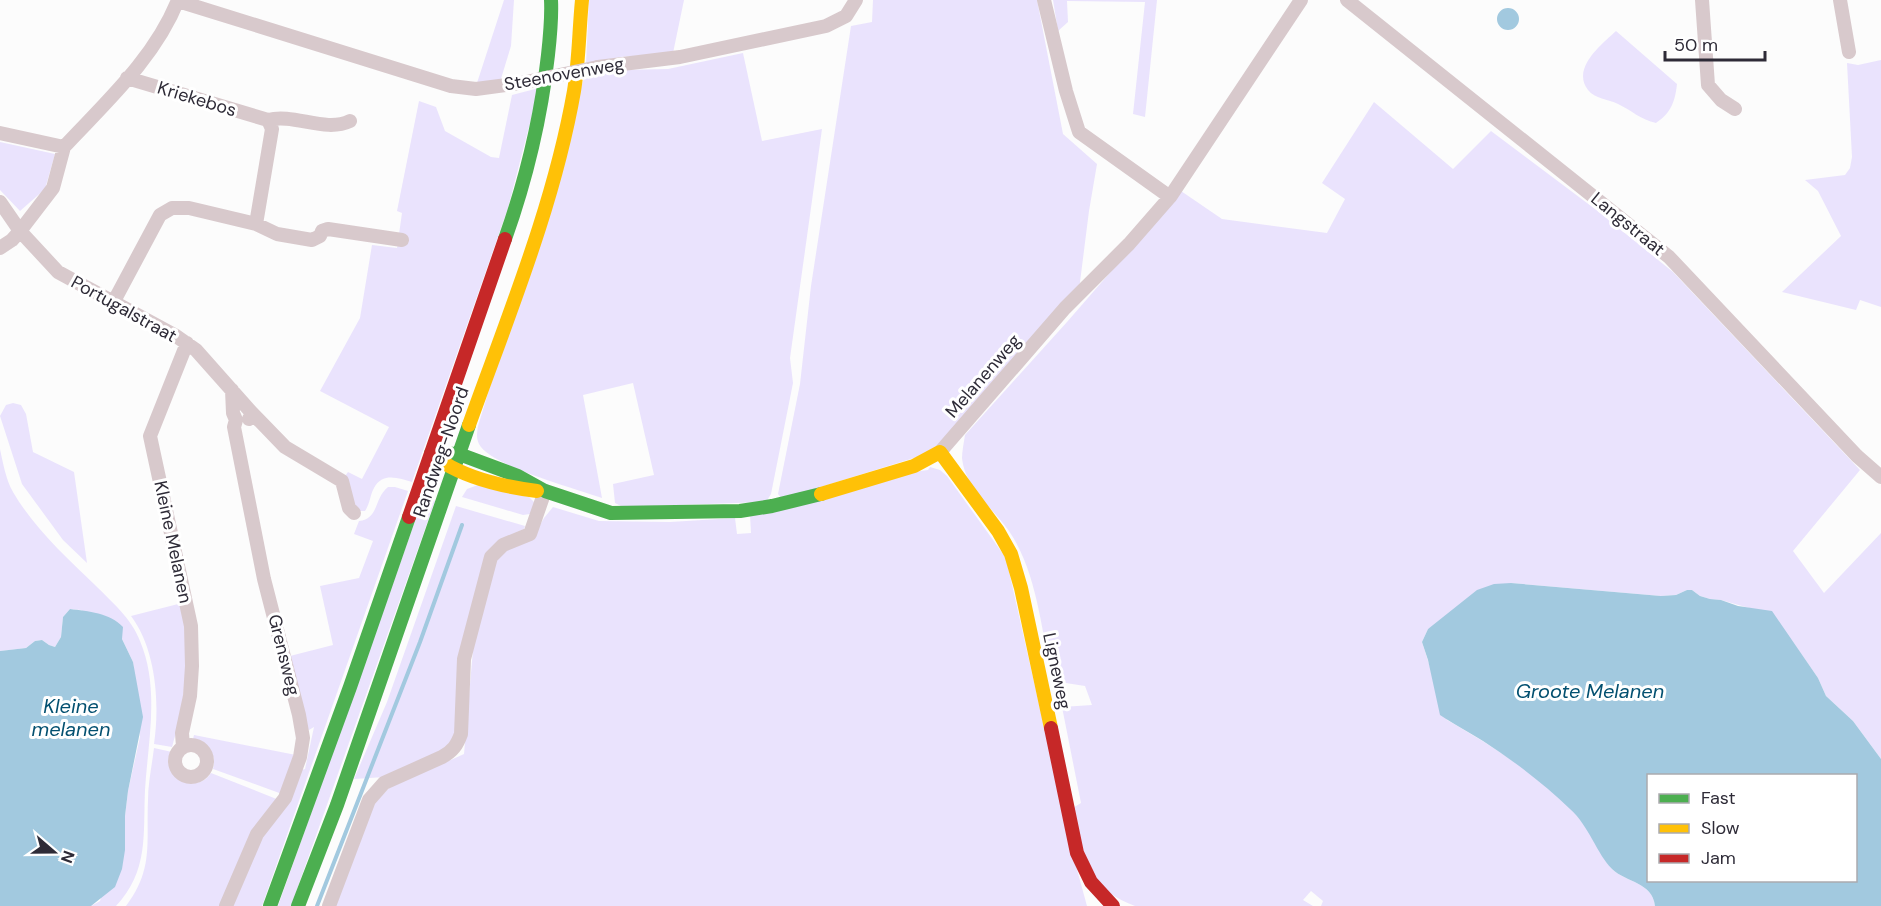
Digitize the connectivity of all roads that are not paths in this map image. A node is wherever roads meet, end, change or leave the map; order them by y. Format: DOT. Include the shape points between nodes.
graph roads {
  1 [pos="178,0"];
  2 [pos="551,0"];
  3 [pos="582,0"];
  4 [pos="856,0"];
  5 [pos="1044,0"];
  6 [pos="1301,0"];
  7 [pos="1347,0"];
  8 [pos="1702,0"];
  9 [pos="1840,0"];
  10 [pos="1849,52"];
  11 [pos="127,78"];
  12 [pos="1735,109"];
  13 [pos="268,120"];
  14 [pos="350,121"];
  15 [pos="0,133"];
  16 [pos="64,147"];
  17 [pos="1170,197"];
  18 [pos="0,201"];
  19 [pos="256,224"];
  20 [pos="20,231"];
  21 [pos="402,240"];
  22 [pos="0,249"];
  23 [pos="112,303"];
  24 [pos="187,344"];
  25 [pos="232,390"];
  26 [pos="252,413"];
  27 [pos="236,420"];
  28 [pos="940,452"];
  29 [pos="431,453"];
  30 [pos="459,454"];
  31 [pos="453,469"];
  32 [pos="1881,477"];
  33 [pos="545,491"];
  34 [pos="354,513"];
  35 [pos="183,747"];
  36 [pos="226,906"];
  37 [pos="270,906"];
  38 [pos="298,906"];
  39 [pos="329,906"];
  40 [pos="1113,906"];
  1 -- 4 [label="street, Steenovenweg, bridge" via="451,86 476,89 680,57 826,26 846,16"];
  1 -- 11 [label="street, Kriekebos" via="163,33"];
  2 -- 29 [label="main road, Randweg-Noord" via="544,90 519,201"];
  3 -- 30 [label="main road, Randweg-Noord" via="574,89 562,146 537,231"];
  5 -- 17 [label="street" via="1079,132"];
  6 -- 17 [label="street, Melanenweg"];
  7 -- 32 [label="street, Langstraat" via="1669,257"];
  8 -- 12 [label="street" via="1708,85"];
  9 -- 10 [label="street"];
  11 -- 13 [label="street, Kriekebos"];
  11 -- 16 [label="street, Kriekebos"];
  13 -- 14 [label="street, Kriekebos" via="280,117 330,124"];
  13 -- 19 [label="street" via="272,129"];
  15 -- 16 [label="street"];
  16 -- 20 [label="street, Kriekebos" via="53,188"];
  17 -- 28 [label="street, Melanenweg" via="1065,308"];
  18 -- 20 [label="street, Portugalstraat"];
  19 -- 21 [label="street" via="277,234 312,240 328,229"];
  19 -- 23 [label="street" via="172,207 160,215"];
  20 -- 22 [label="street, Kriekebos"];
  20 -- 23 [label="street, Portugalstraat" via="58,272"];
  23 -- 24 [label="street, Portugalstraat"];
  24 -- 25 [label="street, Portugalstraat"];
  24 -- 35 [label="street, Kleine Melanen" via="150,436 191,626 192,666"];
  25 -- 26 [label="street, Portugalstraat"];
  25 -- 27 [label="street, Grensweg"];
  26 -- 27 [label="street" via="249,419"];
  26 -- 34 [label="street, Portugalstraat" via="285,447 342,481"];
  27 -- 36 [label="street, Grensweg" via="234,427 264,579 303,738 285,798 257,834"];
  28 -- 33 [label="main road, Melanenweg" via="914,466 842,489 740,511 611,513"];
  28 -- 40 [label="main road, Ligneweg" via="1011,554 1077,853 1089,881"];
  29 -- 30 [label="main road, Melanenweg"];
  29 -- 31 [label="main road, Melanenweg"];
  29 -- 37 [label="main road, Randweg-Noord"];
  30 -- 31 [label="main road, Randweg-Noord"];
  30 -- 33 [label="main road, Melanenweg" via="518,476"];
  31 -- 33 [label="main road, Melanenweg" via="514,489"];
  31 -- 38 [label="main road, Randweg-Noord"];
  33 -- 39 [label="street" via="530,534 503,545 491,557 464,659 457,744 442,757 384,783 369,800"];
}
